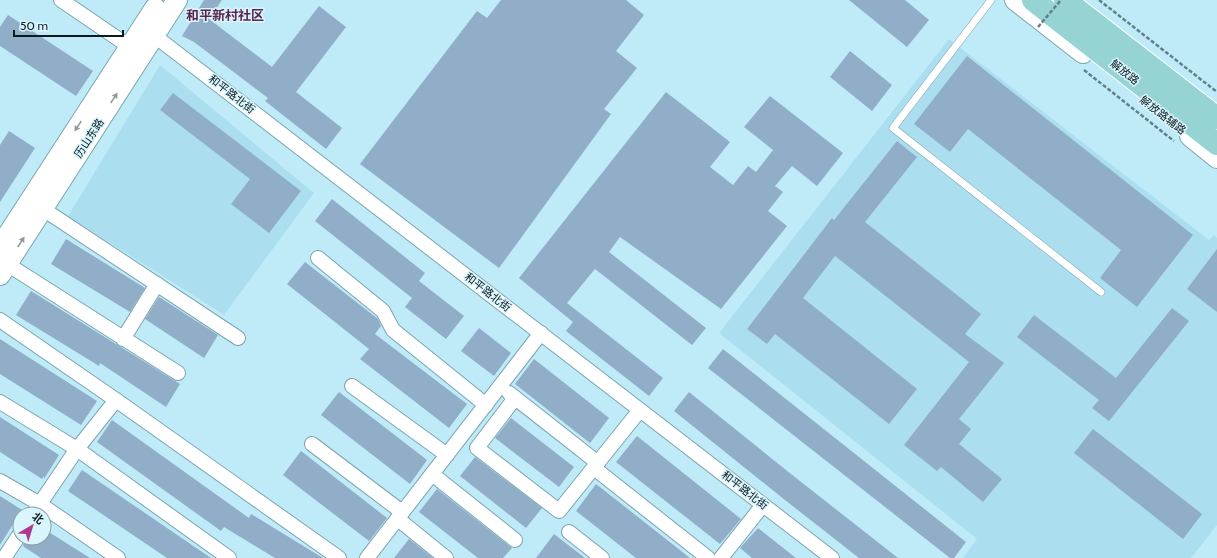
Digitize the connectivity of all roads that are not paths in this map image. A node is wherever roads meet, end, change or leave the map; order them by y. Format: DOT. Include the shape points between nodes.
graph roads {
  1 [pos="61,0"];
  2 [pos="161,0"];
  3 [pos="177,0"];
  4 [pos="991,0"];
  5 [pos="1015,0"];
  6 [pos="1032,0"];
  7 [pos="1065,0"];
  8 [pos="1082,0"];
  9 [pos="149,31"];
  10 [pos="130,47"];
  11 [pos="1217,106"];
  12 [pos="1217,118"];
  13 [pos="1217,144"];
  14 [pos="1217,158"];
  15 [pos="43,208"];
  16 [pos="318,258"];
  17 [pos="2,262"];
  18 [pos="157,284"];
  19 [pos="1101,292"];
  20 [pos="0,320"];
  21 [pos="541,333"];
  22 [pos="123,338"];
  23 [pos="238,338"];
  24 [pos="178,373"];
  25 [pos="352,386"];
  26 [pos="500,386"];
  27 [pos="516,398"];
  28 [pos="116,400"];
  29 [pos="0,402"];
  30 [pos="486,405"];
  31 [pos="640,410"];
  32 [pos="312,444"];
  33 [pos="77,449"];
  34 [pos="446,455"];
  35 [pos="596,466"];
  36 [pos="432,474"];
  37 [pos="0,481"];
  38 [pos="763,504"];
  39 [pos="32,506"];
  40 [pos="38,506"];
  41 [pos="400,515"];
  42 [pos="52,519"];
  43 [pos="569,532"];
  44 [pos="515,540"];
  45 [pos="12,545"];
  46 [pos="2,558"];
  47 [pos="118,558"];
  48 [pos="230,558"];
  49 [pos="339,558"];
  50 [pos="367,558"];
  51 [pos="446,558"];
  52 [pos="602,558"];
  53 [pos="708,558"];
  54 [pos="721,558"];
  55 [pos="832,558"];
  1 -- 10 [label="street"];
  2 -- 9 [label="street, 历山东路"];
  3 -- 9 [label="street, 历山东路"];
  4 -- 19 [label="lane" via="893,128"];
  5 -- 14 [label="street, 解放路辅路"];
  6 -- 13 [label="main road, 解放路"];
  7 -- 12 [label="main road, 解放路"];
  8 -- 11 [label="street"];
  9 -- 10 [label="street, 历山东路"];
  15 -- 9 [label="street, 历山东路, one-way"];
  9 -- 21 [label="street, 和平路北街"];
  10 -- 17 [label="street, 历山东路, one-way"];
  17 -- 15 [label="street, 历山东路, one-way"];
  15 -- 18 [label="street"];
  16 -- 30 [label="street" via="383,311 393,330"];
  17 -- 22 [label="street"];
  18 -- 22 [label="street"];
  18 -- 23 [label="street"];
  20 -- 28 [label="street"];
  21 -- 26 [label="street"];
  21 -- 31 [label="street, 和平路北街"];
  22 -- 24 [label="street"];
  25 -- 34 [label="street"];
  26 -- 27 [label="street"];
  26 -- 30 [label="street"];
  27 -- 35 [label="street"];
  27 -- 35 [label="street" via="477,448 560,511"];
  28 -- 33 [label="street"];
  28 -- 49 [label="street"];
  29 -- 33 [label="street"];
  30 -- 34 [label="street"];
  31 -- 35 [label="street"];
  31 -- 38 [label="street, 和平路北街"];
  32 -- 41 [label="street"];
  33 -- 40 [label="street"];
  33 -- 48 [label="street"];
  34 -- 36 [label="street"];
  35 -- 53 [label="street"];
  36 -- 41 [label="street"];
  36 -- 44 [label="street"];
  37 -- 39 [label="street"];
  38 -- 54 [label="street"];
  38 -- 55 [label="street, 和平路北街"];
  41 -- 50 [label="street"];
  41 -- 51 [label="street"];
  42 -- 47 [label="street"];
  43 -- 52 [label="street"];
  45 -- 46 [label="street"];
}
